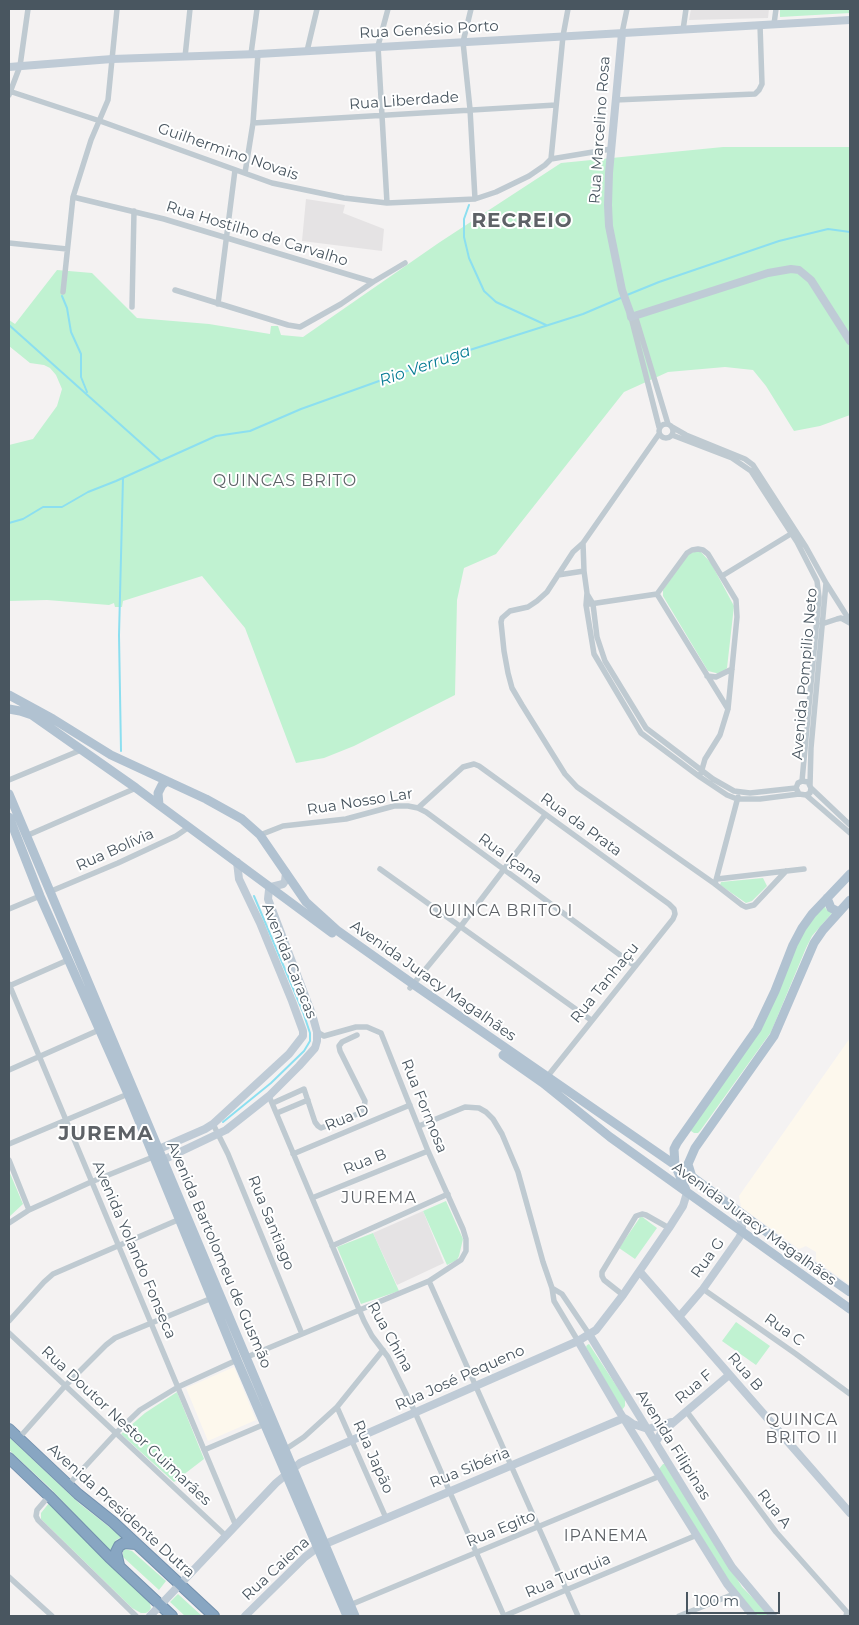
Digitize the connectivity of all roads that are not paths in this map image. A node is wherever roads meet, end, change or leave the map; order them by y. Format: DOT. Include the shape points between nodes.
graph roads {
  1 [pos="28,9"];
  2 [pos="117,9"];
  3 [pos="190,9"];
  4 [pos="257,9"];
  5 [pos="317,9"];
  6 [pos="388,9"];
  7 [pos="471,9"];
  8 [pos="568,9"];
  9 [pos="626,9"];
  10 [pos="686,9"];
  11 [pos="776,9"];
  12 [pos="850,20"];
  13 [pos="774,24"];
  14 [pos="760,25"];
  15 [pos="683,30"];
  16 [pos="622,33"];
  17 [pos="563,36"];
  18 [pos="463,42"];
  19 [pos="378,46"];
  20 [pos="307,51"];
  21 [pos="255,54"];
  22 [pos="184,57"];
  23 [pos="112,59"];
  24 [pos="20,66"];
  25 [pos="9,67"];
  26 [pos="9,93"];
  27 [pos="615,100"];
  28 [pos="556,104"];
  29 [pos="470,110"];
  30 [pos="383,115"];
  31 [pos="100,121"];
  32 [pos="252,122"];
  33 [pos="611,149"];
  34 [pos="551,159"];
  35 [pos="235,170"];
  36 [pos="245,173"];
  37 [pos="73,197"];
  38 [pos="476,199"];
  39 [pos="388,203"];
  40 [pos="134,211"];
  41 [pos="226,237"];
  42 [pos="9,243"];
  43 [pos="66,249"];
  44 [pos="405,263"];
  45 [pos="373,282"];
  46 [pos="175,290"];
  47 [pos="63,292"];
  48 [pos="218,304"];
  49 [pos="132,307"];
  50 [pos="631,312"];
  51 [pos="850,341"];
  52 [pos="670,426"];
  53 [pos="659,431"];
  54 [pos="672,435"];
  55 [pos="794,532"];
  56 [pos="583,543"];
  57 [pos="584,571"];
  58 [pos="558,575"];
  59 [pos="722,576"];
  60 [pos="826,583"];
  61 [pos="587,593"];
  62 [pos="657,594"];
  63 [pos="593,604"];
  64 [pos="586,605"];
  65 [pos="850,622"];
  66 [pos="823,623"];
  67 [pos="816,628"];
  68 [pos="732,670"];
  69 [pos="707,676"];
  70 [pos="9,695"];
  71 [pos="9,709"];
  72 [pos="728,709"];
  73 [pos="81,750"];
  74 [pos="479,766"];
  75 [pos="701,774"];
  76 [pos="9,780"];
  77 [pos="167,781"];
  78 [pos="802,781"];
  79 [pos="811,786"];
  80 [pos="136,788"];
  81 [pos="796,788"];
  82 [pos="738,792"];
  83 [pos="9,794"];
  84 [pos="799,794"];
  85 [pos="806,795"];
  86 [pos="737,799"];
  87 [pos="159,805"];
  88 [pos="418,808"];
  89 [pos="545,815"];
  90 [pos="9,817"];
  91 [pos="850,825"];
  92 [pos="189,827"];
  93 [pos="850,833"];
  94 [pos="260,835"];
  95 [pos="26,836"];
  96 [pos="237,862"];
  97 [pos="380,869"];
  98 [pos="804,869"];
  99 [pos="503,870"];
  100 [pos="786,871"];
  101 [pos="286,873"];
  102 [pos="850,874"];
  103 [pos="716,882"];
  104 [pos="271,887"];
  105 [pos="50,892"];
  106 [pos="40,896"];
  107 [pos="827,898"];
  108 [pos="850,900"];
  109 [pos="669,904"];
  110 [pos="9,909"];
  111 [pos="839,912"];
  112 [pos="461,926"];
  113 [pos="68,960"];
  114 [pos="636,966"];
  115 [pos="9,985"];
  116 [pos="411,986"];
  117 [pos="591,1020"];
  118 [pos="99,1030"];
  119 [pos="317,1032"];
  120 [pos="357,1035"];
  121 [pos="38,1056"];
  122 [pos="9,1070"];
  123 [pos="547,1077"];
  124 [pos="128,1094"];
  125 [pos="271,1100"];
  126 [pos="308,1100"];
  127 [pos="410,1105"];
  128 [pos="595,1109"];
  129 [pos="277,1113"];
  130 [pos="587,1119"];
  131 [pos="66,1120"];
  132 [pos="213,1124"];
  133 [pos="419,1126"];
  134 [pos="687,1128"];
  135 [pos="218,1135"];
  136 [pos="702,1137"];
  137 [pos="677,1143"];
  138 [pos="9,1144"];
  139 [pos="159,1149"];
  140 [pos="428,1151"];
  141 [pos="655,1151"];
  142 [pos="293,1154"];
  143 [pos="153,1157"];
  144 [pos="9,1160"];
  145 [pos="163,1160"];
  146 [pos="675,1165"];
  147 [pos="692,1177"];
  148 [pos="91,1182"];
  149 [pos="687,1192"];
  150 [pos="448,1194"];
  151 [pos="312,1198"];
  152 [pos="29,1210"];
  153 [pos="738,1210"];
  154 [pos="180,1220"];
  155 [pos="9,1223"];
  156 [pos="670,1228"];
  157 [pos="742,1232"];
  158 [pos="119,1244"];
  159 [pos="332,1246"];
  160 [pos="800,1257"];
  161 [pos="790,1267"];
  162 [pos="640,1272"];
  163 [pos="429,1281"];
  164 [pos="552,1288"];
  165 [pos="703,1289"];
  166 [pos="850,1292"];
  167 [pos="623,1295"];
  168 [pos="212,1298"];
  169 [pos="850,1309"];
  170 [pos="360,1310"];
  171 [pos="679,1317"];
  172 [pos="9,1321"];
  173 [pos="152,1324"];
  174 [pos="9,1333"];
  175 [pos="302,1334"];
  176 [pos="589,1334"];
  177 [pos="578,1341"];
  178 [pos="383,1350"];
  179 [pos="247,1357"];
  180 [pos="238,1360"];
  181 [pos="729,1375"];
  182 [pos="65,1386"];
  183 [pos="476,1386"];
  184 [pos="178,1387"];
  185 [pos="850,1394"];
  186 [pos="629,1401"];
  187 [pos="337,1406"];
  188 [pos="687,1412"];
  189 [pos="415,1413"];
  190 [pos="624,1418"];
  191 [pos="675,1421"];
  192 [pos="265,1424"];
  193 [pos="9,1429"];
  194 [pos="648,1429"];
  195 [pos="116,1433"];
  196 [pos="18,1438"];
  197 [pos="352,1441"];
  198 [pos="656,1442"];
  199 [pos="286,1449"];
  200 [pos="204,1450"];
  201 [pos="661,1451"];
  202 [pos="9,1458"];
  203 [pos="649,1458"];
  204 [pos="667,1461"];
  205 [pos="282,1463"];
  206 [pos="512,1466"];
  207 [pos="655,1468"];
  208 [pos="292,1471"];
  209 [pos="660,1476"];
  210 [pos="276,1483"];
  211 [pos="68,1485"];
  212 [pos="449,1491"];
  213 [pos="49,1496"];
  214 [pos="850,1513"];
  215 [pos="386,1518"];
  216 [pos="236,1526"];
  217 [pos="539,1527"];
  218 [pos="697,1535"];
  219 [pos="226,1536"];
  220 [pos="136,1544"];
  221 [pos="322,1545"];
  222 [pos="477,1552"];
  223 [pos="120,1568"];
  224 [pos="9,1576"];
  225 [pos="180,1585"];
  226 [pos="566,1590"];
  227 [pos="734,1594"];
  228 [pos="350,1604"];
  229 [pos="160,1605"];
  230 [pos="211,1614"];
  231 [pos="52,1616"];
  232 [pos="136,1616"];
  233 [pos="150,1616"];
  234 [pos="172,1616"];
  235 [pos="246,1616"];
  236 [pos="347,1616"];
  237 [pos="355,1616"];
  238 [pos="504,1616"];
  239 [pos="578,1616"];
  240 [pos="679,1616"];
  241 [pos="753,1616"];
  242 [pos="773,1616"];
  243 [pos="846,1616"];
  1 -- 24 [label="street"];
  2 -- 23 [label="street"];
  3 -- 22 [label="street"];
  4 -- 21 [label="street"];
  5 -- 20 [label="street"];
  6 -- 19 [label="street"];
  7 -- 18 [label="street"];
  8 -- 17 [label="street"];
  9 -- 16 [label="street, Rua Marcelino Rosa"];
  10 -- 15 [label="street"];
  11 -- 13 [label="street"];
  12 -- 13 [label="street, Rua Genésio Porto"];
  13 -- 14 [label="street, Rua Genésio Porto"];
  14 -- 15 [label="street, Rua Genésio Porto"];
  14 -- 27 [label="street" via="761,88 755,94"];
  15 -- 16 [label="street, Rua Genésio Porto"];
  16 -- 17 [label="street, Rua Genésio Porto"];
  16 -- 27 [label="street, Rua Marcelino Rosa"];
  17 -- 18 [label="street, Rua Genésio Porto"];
  17 -- 28 [label="street"];
  18 -- 19 [label="street, Rua Genésio Porto"];
  18 -- 29 [label="street"];
  19 -- 20 [label="street, Rua Genésio Porto"];
  19 -- 30 [label="street"];
  20 -- 21 [label="street, Rua Genésio Porto"];
  21 -- 22 [label="street, Rua Genésio Porto"];
  21 -- 32 [label="street"];
  22 -- 23 [label="street, Rua Genésio Porto"];
  23 -- 24 [label="street, Rua Genésio Porto"];
  23 -- 31 [label="street" via="108,100"];
  24 -- 25 [label="street, Rua Genésio Porto"];
  24 -- 26 [label="street"];
  26 -- 31 [label="street, Guilhermino Novais"];
  27 -- 33 [label="street, Rua Marcelino Rosa"];
  28 -- 29 [label="street, Rua Liberdade"];
  28 -- 34 [label="street"];
  29 -- 30 [label="street, Rua Liberdade"];
  29 -- 38 [label="street"];
  30 -- 32 [label="street, Rua Liberdade"];
  30 -- 39 [label="street"];
  31 -- 35 [label="street, Guilhermino Novais"];
  31 -- 37 [label="street"];
  32 -- 36 [label="street"];
  33 -- 34 [label="street"];
  33 -- 50 [label="street, Rua Marcelino Rosa" via="609,226 622,290"];
  34 -- 38 [label="street, Guilhermino Novais" via="529,176"];
  35 -- 36 [label="street, Guilhermino Novais"];
  35 -- 41 [label="street"];
  36 -- 39 [label="street, Guilhermino Novais" via="297,189"];
  37 -- 40 [label="street, Rua Hostilho de Carvalho"];
  37 -- 43 [label="street"];
  38 -- 39 [label="street, Guilhermino Novais"];
  40 -- 41 [label="street, Rua Hostilho de Carvalho"];
  40 -- 49 [label="street"];
  41 -- 45 [label="street, Rua Hostilho de Carvalho"];
  41 -- 48 [label="street"];
  42 -- 43 [label="street"];
  43 -- 47 [label="street"];
  44 -- 45 [label="street"];
  45 -- 48 [label="street" via="300,327"];
  46 -- 48 [label="street"];
  50 -- 51 [label="street" via="792,269 799,270 811,280"];
  50 -- 52 [label="street, Rua Marcelino Rosa"];
  50 -- 53 [label="street, Rua Marcelino Rosa"];
  52 -- 53 [label="street" via="663,424"];
  52 -- 54 [label="street, Rua Marcelino Rosa"];
  52 -- 55 [label="street, Avenida Pompilio Neto" via="753,465"];
  53 -- 54 [label="street, Avenida Pompilio Neto" via="666,439"];
  53 -- 56 [label="street"];
  54 -- 55 [label="street, Avenida Pompilio Neto" via="732,458 748,468"];
  55 -- 59 [label="street"];
  55 -- 60 [label="street, Avenida Pompilio Neto"];
  55 -- 67 [label="street, Avenida Pompilio Neto" via="818,586"];
  56 -- 57 [label="street"];
  56 -- 58 [label="street"];
  57 -- 58 [label="street"];
  57 -- 61 [label="street"];
  58 -- 103 [label="street" via="547,592 536,601 528,607 510,611 502,618 504,651 512,688 565,774 577,787"];
  59 -- 62 [label="street" via="708,554 703,550 692,550"];
  59 -- 68 [label="street" via="736,600"];
  60 -- 65 [label="street"];
  60 -- 66 [label="street, Avenida Pompilio Neto"];
  61 -- 63 [label="street"];
  61 -- 64 [label="street"];
  62 -- 63 [label="street"];
  62 -- 69 [label="street"];
  63 -- 64 [label="street"];
  63 -- 75 [label="street" via="597,637 605,661 641,722"];
  64 -- 75 [label="street" via="594,654 636,726 641,733"];
  65 -- 66 [label="street" via="841,618"];
  66 -- 67 [label="street"];
  66 -- 79 [label="street, Avenida Pompilio Neto" via="811,748"];
  67 -- 78 [label="street, Avenida Pompilio Neto"];
  68 -- 69 [label="street" via="716,677"];
  68 -- 72 [label="street"];
  69 -- 72 [label="street"];
  70 -- 77 [label="main road, Avenida Juracy Magalhães" via="111,755"];
  71 -- 73 [label="main road, Avenida Juracy Magalhães" via="32,715"];
  72 -- 75 [label="street" via="720,735 704,759"];
  73 -- 76 [label="street"];
  73 -- 80 [label="main road, Avenida Juracy Magalhães"];
  74 -- 88 [label="street, Rua Nosso Lar" via="463,767"];
  74 -- 89 [label="street, Rua da Prata"];
  75 -- 82 [label="street"];
  75 -- 86 [label="street"];
  77 -- 87 [label="main road" via="158,793"];
  77 -- 94 [label="main road, Avenida Juracy Magalhães" via="232,813"];
  78 -- 79 [label="street"];
  78 -- 81 [label="street"];
  79 -- 85 [label="street" via="810,793"];
  79 -- 91 [label="street"];
  80 -- 87 [label="main road, Avenida Juracy Magalhães"];
  80 -- 95 [label="street"];
  81 -- 82 [label="street"];
  81 -- 84 [label="street"];
  82 -- 86 [label="street"];
  83 -- 95 [label="main road, Avenida Bartolomeu de Gusmão"];
  84 -- 85 [label="street"];
  84 -- 86 [label="street"];
  85 -- 93 [label="street"];
  86 -- 103 [label="street"];
  87 -- 92 [label="main road, Avenida Juracy Magalhães"];
  88 -- 94 [label="street, Rua Nosso Lar" via="394,806 346,820 283,826"];
  88 -- 99 [label="street, Rua Içana"];
  89 -- 99 [label="street"];
  89 -- 109 [label="street, Rua da Prata"];
  90 -- 106 [label="main road, Avenida Bartolomeu de Gusmão"];
  92 -- 96 [label="main road, Avenida Juracy Magalhães"];
  92 -- 105 [label="street, Rua Bolívia" via="176,836"];
  94 -- 101 [label="main road, Avenida Juracy Magalhães"];
  95 -- 105 [label="main road, Avenida Bartolomeu de Gusmão"];
  96 -- 104 [label="main road, Avenida Juracy Magalhães"];
  96 -- 132 [label="street, Avenida Caracas" via="239,879 303,1031 301,1040 290,1054"];
  97 -- 112 [label="street"];
  98 -- 100 [label="street"];
  99 -- 112 [label="street"];
  99 -- 114 [label="street, Rua Içana"];
  100 -- 103 [label="street"];
  100 -- 103 [label="street" via="750,907 742,905"];
  101 -- 104 [label="street" via="283,884"];
  101 -- 116 [label="main road, Avenida Juracy Magalhães" via="320,916"];
  102 -- 107 [label="main road"];
  104 -- 116 [label="main road, Avenida Juracy Magalhães"];
  104 -- 119 [label="street, Avenida Caracas" via="268,899 304,987"];
  105 -- 139 [label="main road, Avenida Bartolomeu de Gusmão"];
  106 -- 110 [label="street"];
  106 -- 113 [label="main road, Avenida Bartolomeu de Gusmão"];
  107 -- 111 [label="main road" via="831,908"];
  107 -- 134 [label="main road" via="798,937 757,1029"];
  108 -- 111 [label="main road"];
  109 -- 114 [label="street, Rua Tanhaçu" via="675,914"];
  111 -- 136 [label="main road" via="814,943 774,1036"];
  112 -- 116 [label="street"];
  112 -- 117 [label="street"];
  113 -- 115 [label="street"];
  113 -- 118 [label="main road, Avenida Bartolomeu de Gusmão"];
  114 -- 117 [label="street, Rua Tanhaçu"];
  115 -- 121 [label="street, Avenida Yolando Fonseca"];
  116 -- 123 [label="main road, Avenida Juracy Magalhães"];
  116 -- 130 [label="main road, Avenida Juracy Magalhães"];
  117 -- 123 [label="street, Rua Tanhaçu"];
  118 -- 121 [label="street"];
  118 -- 124 [label="main road, Avenida Bartolomeu de Gusmão"];
  119 -- 125 [label="street, Avenida Caracas" via="314,1048"];
  119 -- 127 [label="street, Rua Formosa" via="324,1036 367,1027 381,1033"];
  120 -- 126 [label="street" via="339,1046 365,1101 364,1108 360,1113 321,1128 315,1122"];
  121 -- 122 [label="street"];
  121 -- 131 [label="street, Avenida Yolando Fonseca"];
  123 -- 128 [label="main road, Avenida Juracy Magalhães"];
  124 -- 131 [label="street"];
  124 -- 143 [label="main road, Avenida Bartolomeu de Gusmão"];
  125 -- 126 [label="street" via="304,1090"];
  125 -- 129 [label="street, Rua China"];
  125 -- 135 [label="street, Avenida Caracas"];
  126 -- 129 [label="street"];
  127 -- 133 [label="street, Rua Formosa"];
  127 -- 142 [label="street, Rua D"];
  128 -- 130 [label="main road"];
  128 -- 141 [label="main road, Avenida Juracy Magalhães"];
  129 -- 142 [label="street, Rua China"];
  130 -- 149 [label="main road, Avenida Juracy Magalhães"];
  131 -- 138 [label="street"];
  131 -- 148 [label="street, Avenida Yolando Fonseca"];
  132 -- 135 [label="street, Rua Santiago"];
  132 -- 139 [label="street, Avenida Caracas"];
  133 -- 140 [label="street, Rua Formosa"];
  133 -- 164 [label="street, Avenida Filipinas" via="466,1107 479,1108 493,1119 518,1172"];
  134 -- 136 [label="main road" via="690,1134"];
  134 -- 137 [label="main road"];
  135 -- 145 [label="street, Avenida Caracas"];
  135 -- 175 [label="street, Rua Santiago"];
  136 -- 147 [label="main road" via="690,1159"];
  137 -- 141 [label="main road"];
  137 -- 146 [label="main road"];
  139 -- 145 [label="main road, Avenida Bartolomeu de Gusmão"];
  140 -- 150 [label="street, Rua Formosa"];
  140 -- 151 [label="street, Rua B"];
  141 -- 146 [label="main road, Avenida Juracy Magalhães"];
  142 -- 151 [label="street, Rua China"];
  143 -- 148 [label="street"];
  143 -- 154 [label="main road, Avenida Bartolomeu de Gusmão"];
  144 -- 152 [label="street"];
  145 -- 179 [label="main road, Avenida Bartolomeu de Gusmão"];
  146 -- 147 [label="main road, Avenida Juracy Magalhães"];
  146 -- 149 [label="main road"];
  147 -- 153 [label="main road, Avenida Juracy Magalhães"];
  148 -- 152 [label="street"];
  148 -- 158 [label="street, Avenida Yolando Fonseca"];
  149 -- 156 [label="street, Rua José Pequeno"];
  149 -- 157 [label="main road, Avenida Juracy Magalhães"];
  150 -- 159 [label="street"];
  150 -- 163 [label="street, Rua Formosa" via="466,1239 466,1251 461,1260"];
  151 -- 159 [label="street, Rua China"];
  152 -- 155 [label="street"];
  153 -- 157 [label="street, Rua G"];
  153 -- 160 [label="main road, Avenida Juracy Magalhães"];
  154 -- 158 [label="street"];
  154 -- 168 [label="main road, Avenida Bartolomeu de Gusmão"];
  156 -- 162 [label="street, Rua José Pequeno"];
  156 -- 167 [label="street" via="646,1215 636,1216 602,1272 607,1283"];
  157 -- 161 [label="main road, Avenida Juracy Magalhães"];
  157 -- 165 [label="street, Rua G"];
  158 -- 172 [label="street" via="53,1274"];
  158 -- 173 [label="street, Avenida Yolando Fonseca"];
  159 -- 170 [label="street, Rua China"];
  160 -- 161 [label="main road" via="792,1259"];
  160 -- 166 [label="main road, Avenida Juracy Magalhães"];
  161 -- 169 [label="main road, Avenida Juracy Magalhães"];
  162 -- 167 [label="street, Rua José Pequeno"];
  162 -- 171 [label="street, Rua B"];
  163 -- 170 [label="street"];
  163 -- 183 [label="street"];
  164 -- 176 [label="street, Avenida Filipinas" via="562,1294"];
  164 -- 177 [label="street, Avenida Filipinas" via="554,1301"];
  165 -- 171 [label="street, Rua G"];
  165 -- 185 [label="street, Rua C"];
  167 -- 176 [label="street, Rua José Pequeno" via="601,1325"];
  168 -- 173 [label="street"];
  168 -- 180 [label="main road, Avenida Bartolomeu de Gusmão"];
  170 -- 175 [label="street"];
  170 -- 178 [label="street, Rua China" via="372,1336"];
  171 -- 181 [label="street, Rua B"];
  173 -- 182 [label="street" via="115,1338"];
  173 -- 184 [label="street, Avenida Yolando Fonseca"];
  174 -- 182 [label="street, Rua Doutor Nestor Guimarães"];
  175 -- 179 [label="street"];
  176 -- 177 [label="street, Rua José Pequeno"];
  176 -- 186 [label="street, Avenida Filipinas"];
  177 -- 183 [label="street, Rua José Pequeno"];
  177 -- 190 [label="street, Avenida Filipinas"];
  178 -- 187 [label="street"];
  178 -- 189 [label="street, Rua China"];
  179 -- 199 [label="main road, Avenida Bartolomeu de Gusmão"];
  180 -- 184 [label="street"];
  180 -- 192 [label="main road, Avenida Bartolomeu de Gusmão"];
  181 -- 188 [label="street, Rua F"];
  181 -- 214 [label="street, Rua B"];
  182 -- 195 [label="street, Rua Doutor Nestor Guimarães"];
  182 -- 196 [label="street"];
  183 -- 189 [label="street, Rua José Pequeno"];
  183 -- 206 [label="street"];
  184 -- 195 [label="street" via="140,1410"];
  184 -- 200 [label="street, Avenida Yolando Fonseca"];
  186 -- 190 [label="street"];
  186 -- 194 [label="street, Avenida Filipinas"];
  187 -- 197 [label="street, Rua Japão"];
  187 -- 199 [label="street"];
  188 -- 191 [label="street, Rua F"];
  188 -- 243 [label="street, Rua A" via="776,1532 846,1612"];
  189 -- 197 [label="street, Rua José Pequeno"];
  189 -- 212 [label="street, Rua China"];
  190 -- 194 [label="street"];
  190 -- 203 [label="street, Avenida Filipinas"];
  190 -- 206 [label="street, Rua Sibéria"];
  191 -- 194 [label="street"];
  191 -- 198 [label="street, Rua F"];
  192 -- 200 [label="street"];
  192 -- 205 [label="main road, Avenida Bartolomeu de Gusmão"];
  193 -- 196 [label="highway, Avenida Presidente Dutra"];
  194 -- 198 [label="street, Avenida Filipinas"];
  195 -- 211 [label="street"];
  195 -- 219 [label="street, Rua Doutor Nestor Guimarães"];
  196 -- 211 [label="highway, Avenida Presidente Dutra"];
  197 -- 208 [label="street, Rua José Pequeno" via="300,1463"];
  197 -- 215 [label="street, Rua Japão"];
  198 -- 201 [label="street, Avenida Filipinas"];
  199 -- 208 [label="main road, Avenida Bartolomeu de Gusmão"];
  200 -- 216 [label="street, Avenida Yolando Fonseca"];
  201 -- 203 [label="street" via="656,1458"];
  201 -- 204 [label="street, Avenida Filipinas"];
  202 -- 213 [label="highway"];
  203 -- 207 [label="street, Avenida Filipinas"];
  204 -- 207 [label="street" via="660,1460"];
  204 -- 242 [label="street, Avenida Filipinas" via="732,1567"];
  205 -- 208 [label="main road, Avenida Bartolomeu de Gusmão"];
  205 -- 210 [label="street"];
  206 -- 212 [label="street, Rua Sibéria"];
  206 -- 217 [label="street"];
  207 -- 209 [label="street, Avenida Filipinas"];
  208 -- 210 [label="street"];
  208 -- 221 [label="main road, Avenida Bartolomeu de Gusmão"];
  209 -- 217 [label="street, Rua Egito"];
  209 -- 218 [label="street, Avenida Filipinas"];
  210 -- 216 [label="street"];
  211 -- 220 [label="highway, Avenida Presidente Dutra"];
  212 -- 215 [label="street, Rua Sibéria"];
  212 -- 222 [label="street, Rua China"];
  213 -- 223 [label="highway"];
  213 -- 232 [label="street" via="38,1510 38,1520"];
  215 -- 221 [label="street, Rua Sibéria"];
  216 -- 219 [label="street"];
  217 -- 222 [label="street, Rua Egito"];
  217 -- 226 [label="street"];
  218 -- 226 [label="street, Rua Turquia"];
  218 -- 227 [label="street, Avenida Filipinas"];
  219 -- 225 [label="street"];
  220 -- 223 [label="highway" via="119,1546 116,1559"];
  220 -- 225 [label="highway, Avenida Presidente Dutra"];
  221 -- 228 [label="main road, Avenida Bartolomeu de Gusmão"];
  221 -- 235 [label="street, Rua Caiena" via="305,1557"];
  221 -- 236 [label="main road, Avenida Bartolomeu de Gusmão"];
  222 -- 228 [label="street, Rua Egito"];
  222 -- 238 [label="street, Rua China"];
  223 -- 229 [label="highway"];
  224 -- 231 [label="street"];
  225 -- 229 [label="street"];
  225 -- 230 [label="highway, Avenida Presidente Dutra"];
  226 -- 238 [label="street, Rua Turquia"];
  226 -- 239 [label="street"];
  227 -- 240 [label="street"];
  227 -- 241 [label="street, Avenida Filipinas"];
  228 -- 237 [label="main road, Avenida Bartolomeu de Gusmão"];
  229 -- 233 [label="street"];
  229 -- 234 [label="highway"];
}
